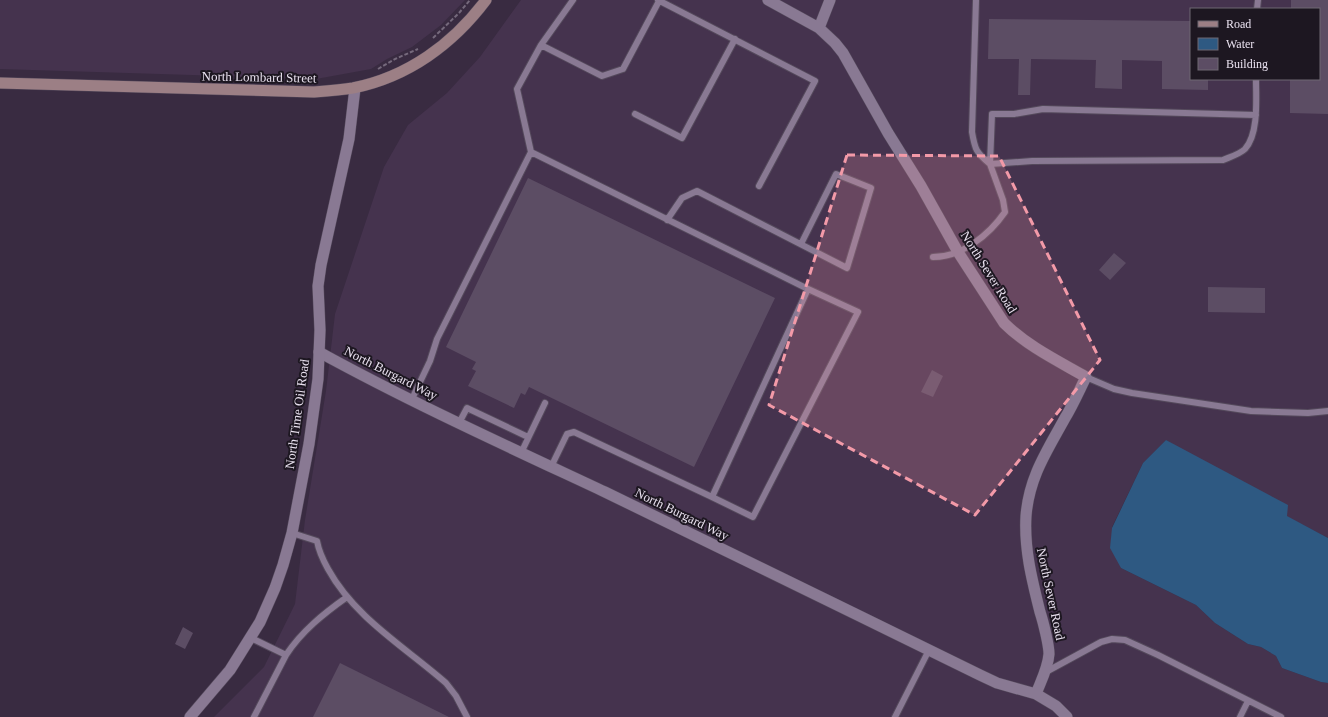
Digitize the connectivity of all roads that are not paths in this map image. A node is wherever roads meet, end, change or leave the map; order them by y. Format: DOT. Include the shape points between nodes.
graph roads {
  1 [pos="486,0"];
  2 [pos="573,0"];
  3 [pos="659,0"];
  4 [pos="768,0"];
  5 [pos="830,0"];
  6 [pos="976,0"];
  7 [pos="819,28"];
  8 [pos="735,39"];
  9 [pos="541,45"];
  10 [pos="1256,80"];
  11 [pos="0,83"];
  12 [pos="355,88"];
  13 [pos="635,114"];
  14 [pos="1256,115"];
  15 [pos="531,152"];
  16 [pos="990,164"];
  17 [pos="759,186"];
  18 [pos="667,220"];
  19 [pos="800,244"];
  20 [pos="958,252"];
  21 [pos="933,257"];
  22 [pos="808,289"];
  23 [pos="319,352"];
  24 [pos="1086,377"];
  25 [pos="411,401"];
  26 [pos="545,403"];
  27 [pos="1328,411"];
  28 [pos="459,423"];
  29 [pos="528,437"];
  30 [pos="521,452"];
  31 [pos="551,467"];
  32 [pos="712,497"];
  33 [pos="292,533"];
  34 [pos="347,597"];
  35 [pos="251,638"];
  36 [pos="929,650"];
  37 [pos="286,655"];
  38 [pos="1044,673"];
  39 [pos="1036,694"];
  40 [pos="1248,701"];
  41 [pos="190,717"];
  42 [pos="254,717"];
  43 [pos="467,717"];
  44 [pos="894,717"];
  45 [pos="1067,717"];
  46 [pos="1240,717"];
  47 [pos="1281,717"];
  1 -- 12 [label="main road, North Lombard Street" via="472,18 446,43 420,62 396,75"];
  2 -- 9 [label="lane"];
  3 -- 8 [label="lane"];
  3 -- 9 [label="lane" via="623,70 602,76"];
  4 -- 7 [label="street, North Sever Road"];
  5 -- 7 [label="street"];
  6 -- 16 [label="lane" via="972,132 975,148"];
  7 -- 20 [label="street, North Sever Road" via="843,53"];
  8 -- 13 [label="lane" via="682,138"];
  8 -- 17 [label="lane" via="815,80"];
  9 -- 15 [label="lane" via="516,89"];
  10 -- 14 [label="lane"];
  11 -- 12 [label="main road, North Lombard Street" via="308,92"];
  12 -- 23 [label="street, North Time Oil Road" via="349,139 318,286"];
  14 -- 16 [label="lane" via="1253,136 1246,148 1223,160 1032,161"];
  14 -- 16 [label="lane" via="1043,109 1014,114 992,114"];
  15 -- 18 [label="lane"];
  15 -- 25 [label="lane" via="438,339"];
  16 -- 20 [label="lane" via="1005,212 998,222"];
  18 -- 19 [label="lane" via="682,198 697,192"];
  18 -- 22 [label="lane"];
  19 -- 19 [label="lane" via="847,268 870,188 836,174"];
  20 -- 21 [label="lane"];
  20 -- 24 [label="street, North Sever Road" via="1012,332"];
  22 -- 32 [label="lane"];
  22 -- 32 [label="lane" via="858,312 753,517"];
  23 -- 25 [label="street, North Burgard Way"];
  23 -- 33 [label="street, North Time Oil Road" via="309,444"];
  24 -- 27 [label="lane" via="1114,389 1132,393 1251,411"];
  24 -- 38 [label="street, North Sever Road" via="1043,456 1030,490 1027,509 1028,560 1049,653"];
  25 -- 28 [label="street, North Burgard Way"];
  26 -- 29 [label="lane"];
  28 -- 29 [label="lane" via="467,408"];
  28 -- 30 [label="street, North Burgard Way"];
  29 -- 30 [label="lane"];
  30 -- 31 [label="street, North Burgard Way"];
  31 -- 32 [label="lane" via="567,434 574,432"];
  31 -- 36 [label="street, North Burgard Way"];
  33 -- 34 [label="lane" via="317,541 319,552"];
  33 -- 35 [label="street, North Time Oil Road" via="275,588"];
  34 -- 37 [label="lane" via="322,614"];
  34 -- 43 [label="lane" via="365,616 446,683"];
  35 -- 37 [label="lane"];
  35 -- 41 [label="street, North Time Oil Road" via="230,670"];
  36 -- 39 [label="street, North Burgard Way" via="997,683"];
  36 -- 44 [label="lane"];
  37 -- 42 [label="lane"];
  38 -- 39 [label="street, North Sever Road"];
  38 -- 40 [label="lane" via="1101,642 1112,639 1125,640"];
  39 -- 45 [label="street" via="1056,706"];
  40 -- 46 [label="lane"];
  40 -- 47 [label="lane"];
}
